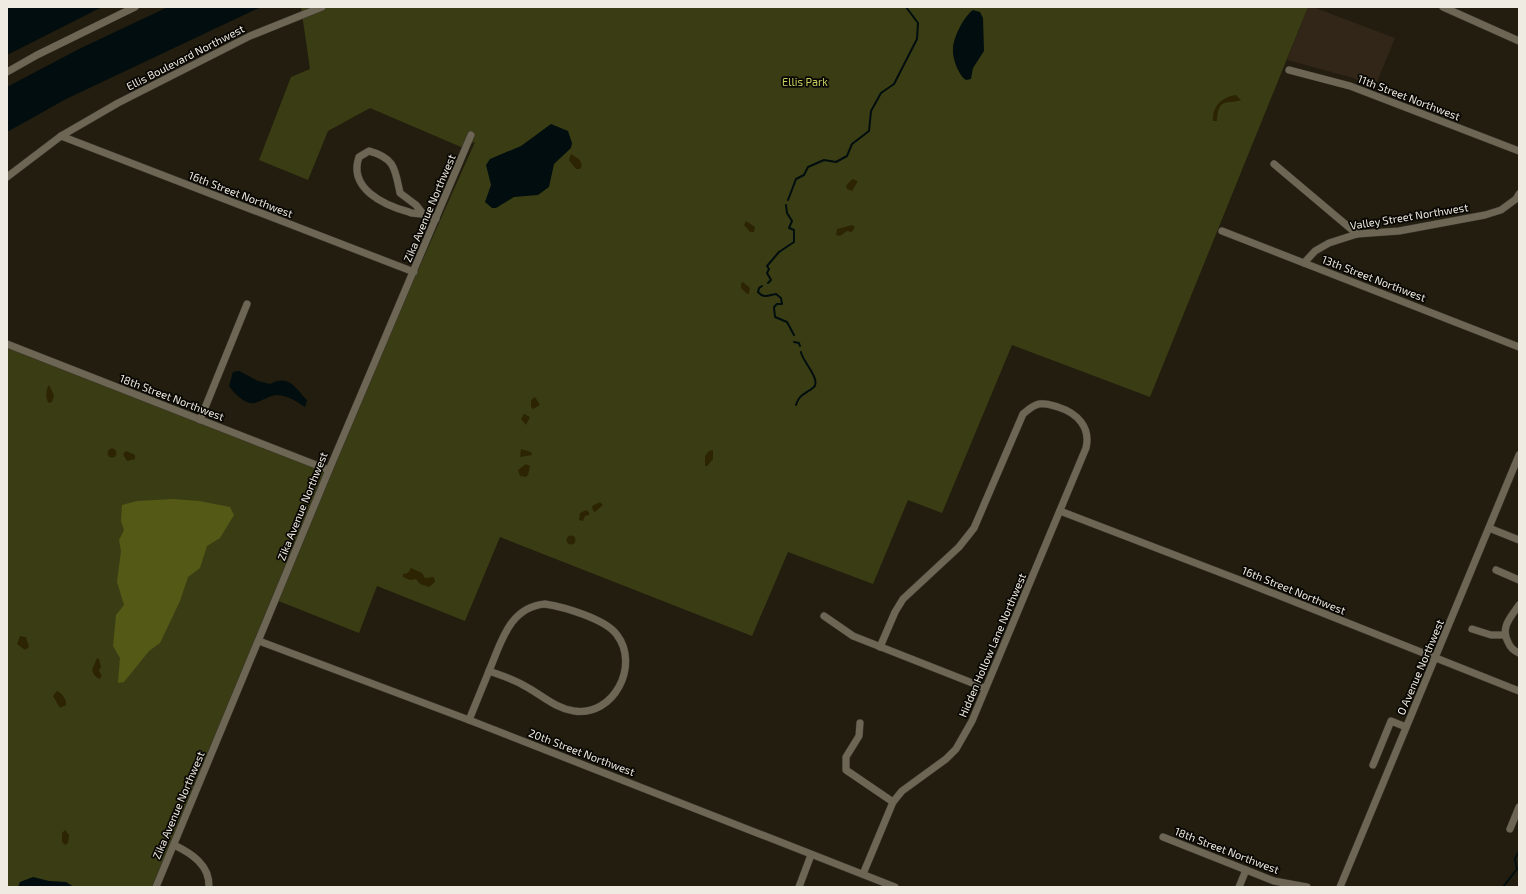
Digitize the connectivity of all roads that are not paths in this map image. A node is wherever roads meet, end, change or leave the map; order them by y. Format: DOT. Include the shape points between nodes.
graph roads {
  1 [pos="135,7"];
  2 [pos="322,7"];
  3 [pos="1443,7"];
  4 [pos="1458,10"];
  5 [pos="1519,41"];
  6 [pos="1289,70"];
  7 [pos="7,72"];
  8 [pos="471,135"];
  9 [pos="61,136"];
  10 [pos="1519,151"];
  11 [pos="1274,164"];
  12 [pos="7,177"];
  13 [pos="1519,194"];
  14 [pos="423,214"];
  15 [pos="436,219"];
  16 [pos="1222,231"];
  17 [pos="1357,234"];
  18 [pos="1304,263"];
  19 [pos="414,272"];
  20 [pos="247,304"];
  21 [pos="7,344"];
  22 [pos="1519,347"];
  23 [pos="200,420"];
  24 [pos="1519,455"];
  25 [pos="329,470"];
  26 [pos="1060,511"];
  27 [pos="1489,528"];
  28 [pos="1519,540"];
  29 [pos="1496,570"];
  30 [pos="1519,580"];
  31 [pos="1519,605"];
  32 [pos="824,616"];
  33 [pos="1472,629"];
  34 [pos="1505,635"];
  35 [pos="259,641"];
  36 [pos="880,647"];
  37 [pos="1519,653"];
  38 [pos="1436,658"];
  39 [pos="489,671"];
  40 [pos="985,688"];
  41 [pos="1519,692"];
  42 [pos="469,720"];
  43 [pos="860,723"];
  44 [pos="1406,727"];
  45 [pos="1373,765"];
  46 [pos="893,802"];
  47 [pos="1519,807"];
  48 [pos="1510,829"];
  49 [pos="1163,837"];
  50 [pos="174,845"];
  51 [pos="811,855"];
  52 [pos="1246,870"];
  53 [pos="863,874"];
  54 [pos="156,887"];
  55 [pos="209,887"];
  56 [pos="799,887"];
  57 [pos="896,887"];
  58 [pos="1239,887"];
  59 [pos="1307,887"];
  60 [pos="1340,887"];
  1 -- 7 [label="street"];
  2 -- 9 [label="street, Ellis Boulevard Northwest" via="250,36 118,103"];
  3 -- 4 [label="street"];
  4 -- 5 [label="street"];
  6 -- 10 [label="street, 11th Street Northwest" via="1350,86"];
  8 -- 15 [label="street, Zika Avenue Northwest"];
  9 -- 12 [label="street, Ellis Boulevard Northwest"];
  9 -- 19 [label="street, 16th Street Northwest"];
  11 -- 17 [label="street"];
  13 -- 17 [label="street, Valley Street Northwest" via="1501,210 1485,215 1399,231"];
  14 -- 14 [label="street" via="409,213 370,193 358,179 355,167 359,157 369,151 380,154 390,161 400,192"];
  14 -- 15 [label="street"];
  15 -- 19 [label="street, Zika Avenue Northwest"];
  16 -- 18 [label="street, 13th Street Northwest"];
  17 -- 18 [label="street, Valley Street Northwest" via="1329,243 1315,251"];
  18 -- 22 [label="street, 13th Street Northwest"];
  19 -- 25 [label="street, Zika Avenue Northwest"];
  20 -- 23 [label="street"];
  21 -- 23 [label="street, 18th Street Northwest"];
  23 -- 25 [label="street, 18th Street Northwest"];
  24 -- 27 [label="street, O Avenue Northwest"];
  25 -- 35 [label="street, Zika Avenue Northwest"];
  26 -- 36 [label="street, Hidden Hollow Lane Northwest" via="1089,438 1081,421 1074,414 1046,403 1039,404 1023,414 974,528 959,547 903,599"];
  26 -- 38 [label="street, 16th Street Northwest"];
  26 -- 40 [label="street, Hidden Hollow Lane Northwest"];
  27 -- 28 [label="street"];
  27 -- 38 [label="street, O Avenue Northwest"];
  29 -- 30 [label="street"];
  31 -- 34 [label="street" via="1508,621 1504,630"];
  32 -- 36 [label="street" via="844,631"];
  33 -- 34 [label="street" via="1491,635"];
  34 -- 37 [label="street" via="1509,646"];
  35 -- 42 [label="street, 20th Street Northwest"];
  35 -- 50 [label="street, Zika Avenue Northwest"];
  36 -- 40 [label="street"];
  38 -- 41 [label="street, 16th Street Northwest"];
  38 -- 44 [label="street, O Avenue Northwest"];
  39 -- 39 [label="street" via="524,685 550,703 565,709 585,712 594,710 612,698 623,678 626,659 622,642 609,627 562,607 538,604 520,612 513,619"];
  39 -- 42 [label="street"];
  40 -- 46 [label="street, Hidden Hollow Lane Northwest" via="972,721 956,749 902,791"];
  42 -- 51 [label="street, 20th Street Northwest"];
  43 -- 46 [label="street" via="858,736 846,757 846,770"];
  44 -- 45 [label="street" via="1392,721"];
  44 -- 60 [label="street, O Avenue Northwest"];
  46 -- 53 [label="street, Hidden Hollow Lane Northwest"];
  47 -- 48 [label="street"];
  49 -- 52 [label="street, 18th Street Northwest"];
  50 -- 54 [label="street, Zika Avenue Northwest"];
  50 -- 55 [label="street" via="198,859 206,871"];
  51 -- 53 [label="street, 20th Street Northwest"];
  51 -- 56 [label="street"];
  52 -- 58 [label="street"];
  52 -- 59 [label="street, 18th Street Northwest" via="1274,881"];
  53 -- 57 [label="street, 20th Street Northwest"];
}
